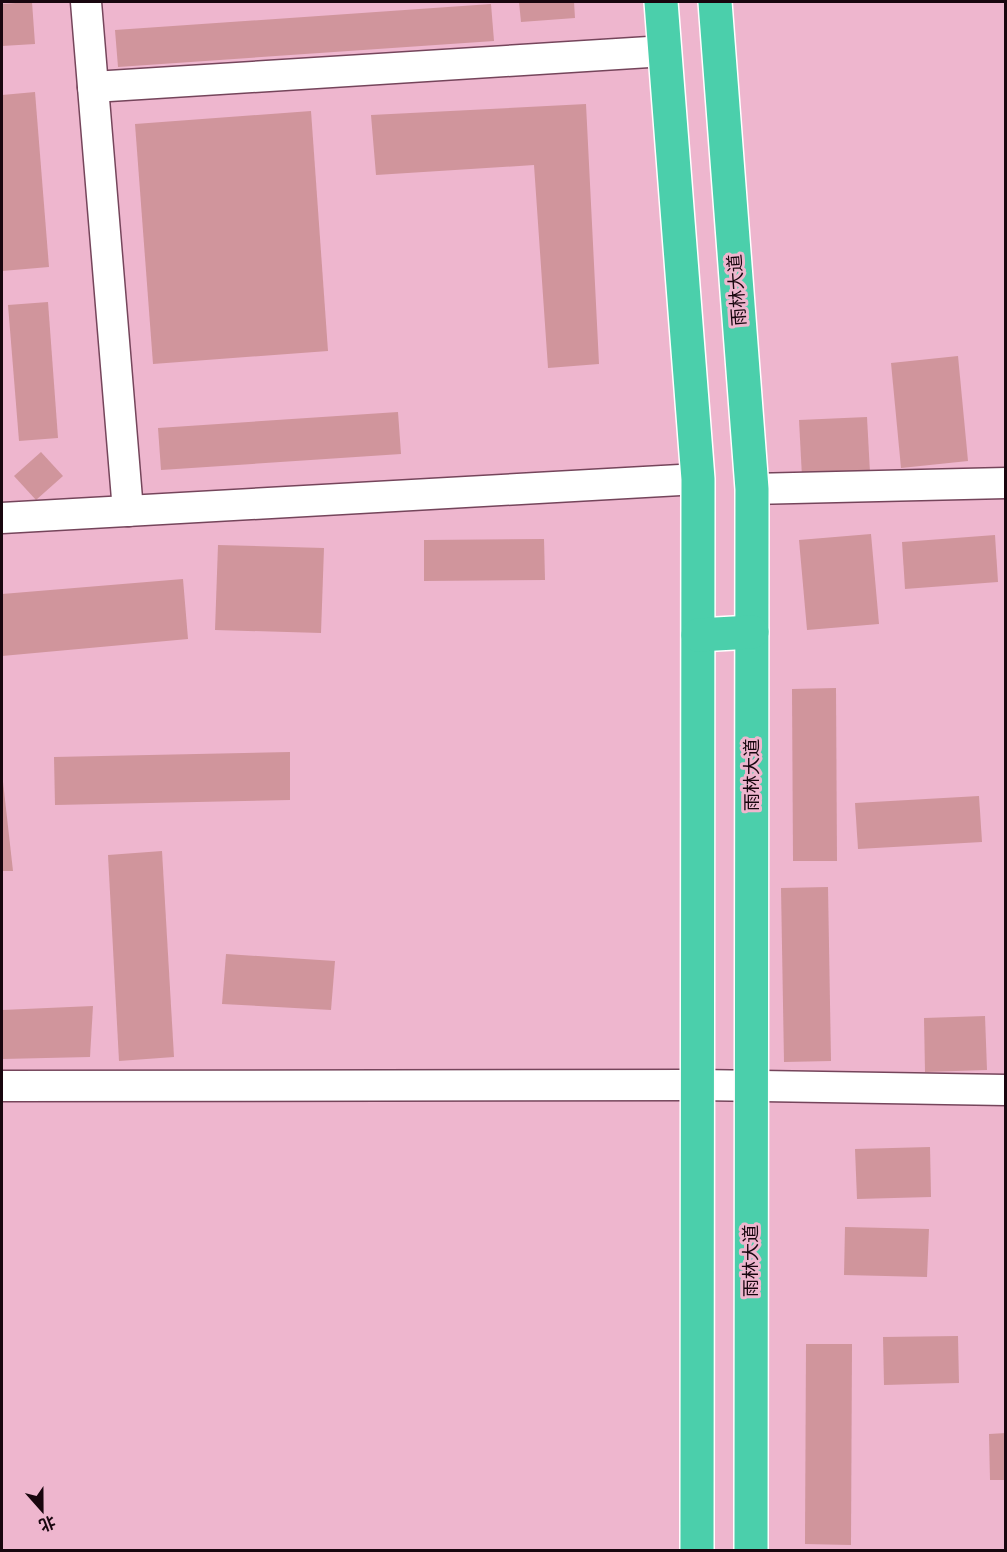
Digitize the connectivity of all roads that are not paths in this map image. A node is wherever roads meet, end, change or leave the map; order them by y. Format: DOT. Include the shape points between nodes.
graph roads {
  1 [pos="86,2"];
  2 [pos="661,2"];
  3 [pos="715,2"];
  4 [pos="665,51"];
  5 [pos="93,87"];
  6 [pos="698,479"];
  7 [pos="1005,483"];
  8 [pos="752,489"];
  9 [pos="128,511"];
  10 [pos="2,518"];
  11 [pos="752,632"];
  12 [pos="698,635"];
  13 [pos="697,1085"];
  14 [pos="2,1086"];
  15 [pos="751,1086"];
  16 [pos="1005,1090"];
  17 [pos="697,1551"];
  18 [pos="751,1551"];
  1 -- 5 [label="street"];
  2 -- 4 [label="highway"];
  3 -- 8 [label="highway, 雨林大道"];
  4 -- 5 [label="street"];
  4 -- 6 [label="highway"];
  5 -- 9 [label="street"];
  6 -- 9 [label="street"];
  6 -- 12 [label="highway"];
  7 -- 8 [label="street"];
  8 -- 11 [label="highway, 雨林大道"];
  9 -- 10 [label="street"];
  11 -- 12 [label="highway"];
  11 -- 15 [label="highway, 雨林大道"];
  12 -- 13 [label="highway"];
  13 -- 14 [label="street"];
  13 -- 15 [label="street"];
  13 -- 17 [label="highway"];
  15 -- 16 [label="street"];
  15 -- 18 [label="highway, 雨林大道"];
}
